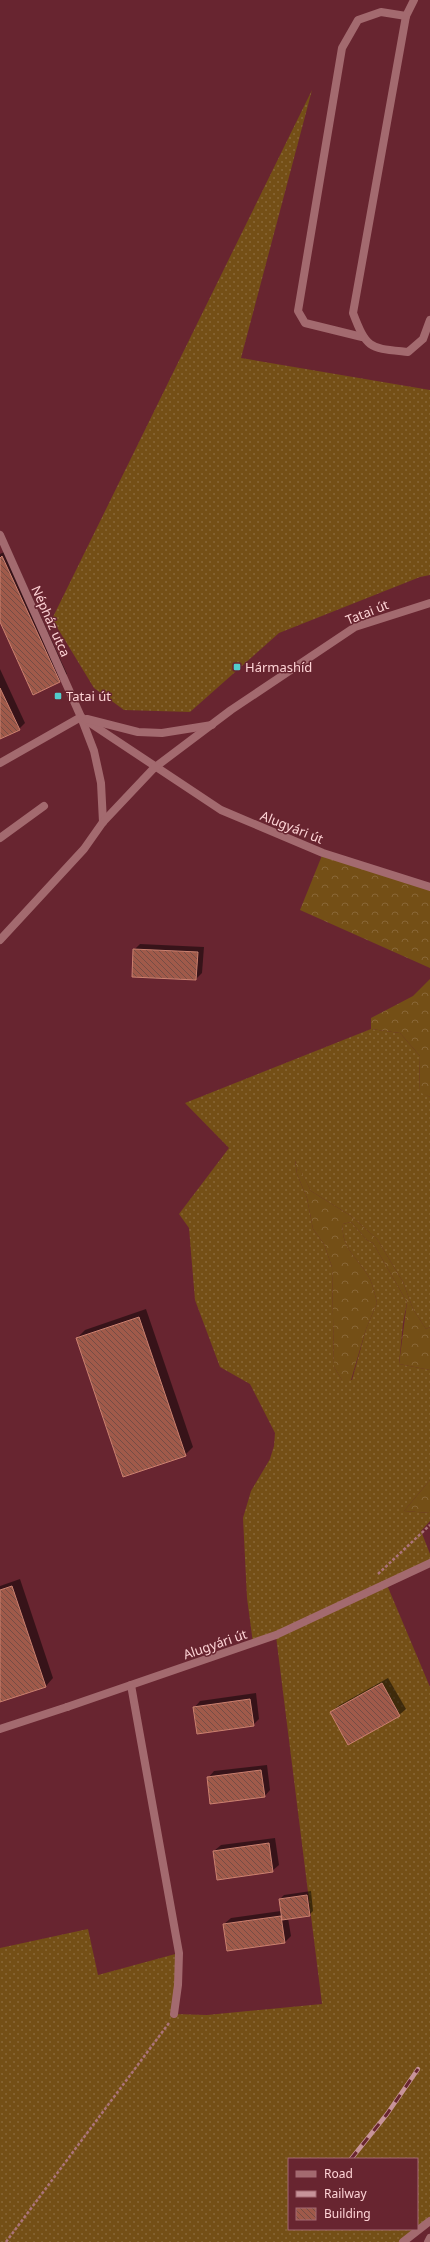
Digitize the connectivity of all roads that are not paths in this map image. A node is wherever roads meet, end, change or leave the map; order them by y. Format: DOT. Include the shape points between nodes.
graph roads {
  1 [pos="414,0"];
  2 [pos="406,16"];
  3 [pos="430,320"];
  4 [pos="362,337"];
  5 [pos="0,535"];
  6 [pos="430,603"];
  7 [pos="81,717"];
  8 [pos="213,725"];
  9 [pos="0,764"];
  10 [pos="154,768"];
  11 [pos="44,806"];
  12 [pos="103,822"];
  13 [pos="0,838"];
  14 [pos="430,887"];
  15 [pos="0,940"];
  16 [pos="430,1563"];
  17 [pos="131,1686"];
  18 [pos="0,1729"];
  19 [pos="174,2014"];
  20 [pos="430,2221"];
  21 [pos="430,2238"];
  22 [pos="403,2242"];
  23 [pos="428,2242"];
  1 -- 2 [label="street"];
  2 -- 4 [label="street" via="353,313"];
  2 -- 4 [label="street" via="380,12 358,20 342,48 298,311 305,323"];
  3 -- 4 [label="street" via="423,339 408,352 378,349"];
  5 -- 7 [label="street, Népház utca"];
  6 -- 8 [label="street, Tatai út" via="355,627 231,710"];
  7 -- 8 [label="street" via="138,732 162,733"];
  7 -- 9 [label="street"];
  7 -- 10 [label="street"];
  7 -- 12 [label="street, Népház utca" via="94,751 101,783"];
  8 -- 10 [label="street, Tatai út"];
  10 -- 12 [label="street, Tatai út"];
  10 -- 14 [label="street, Alugyári út" via="221,810 282,838"];
  11 -- 13 [label="street"];
  12 -- 15 [label="street, Tatai út" via="84,849"];
  16 -- 17 [label="street, Alugyári út" via="276,1635"];
  17 -- 18 [label="street, Alugyári út"];
  17 -- 19 [label="street" via="179,1954"];
  20 -- 22 [label="street"];
  21 -- 23 [label="street"];
}
